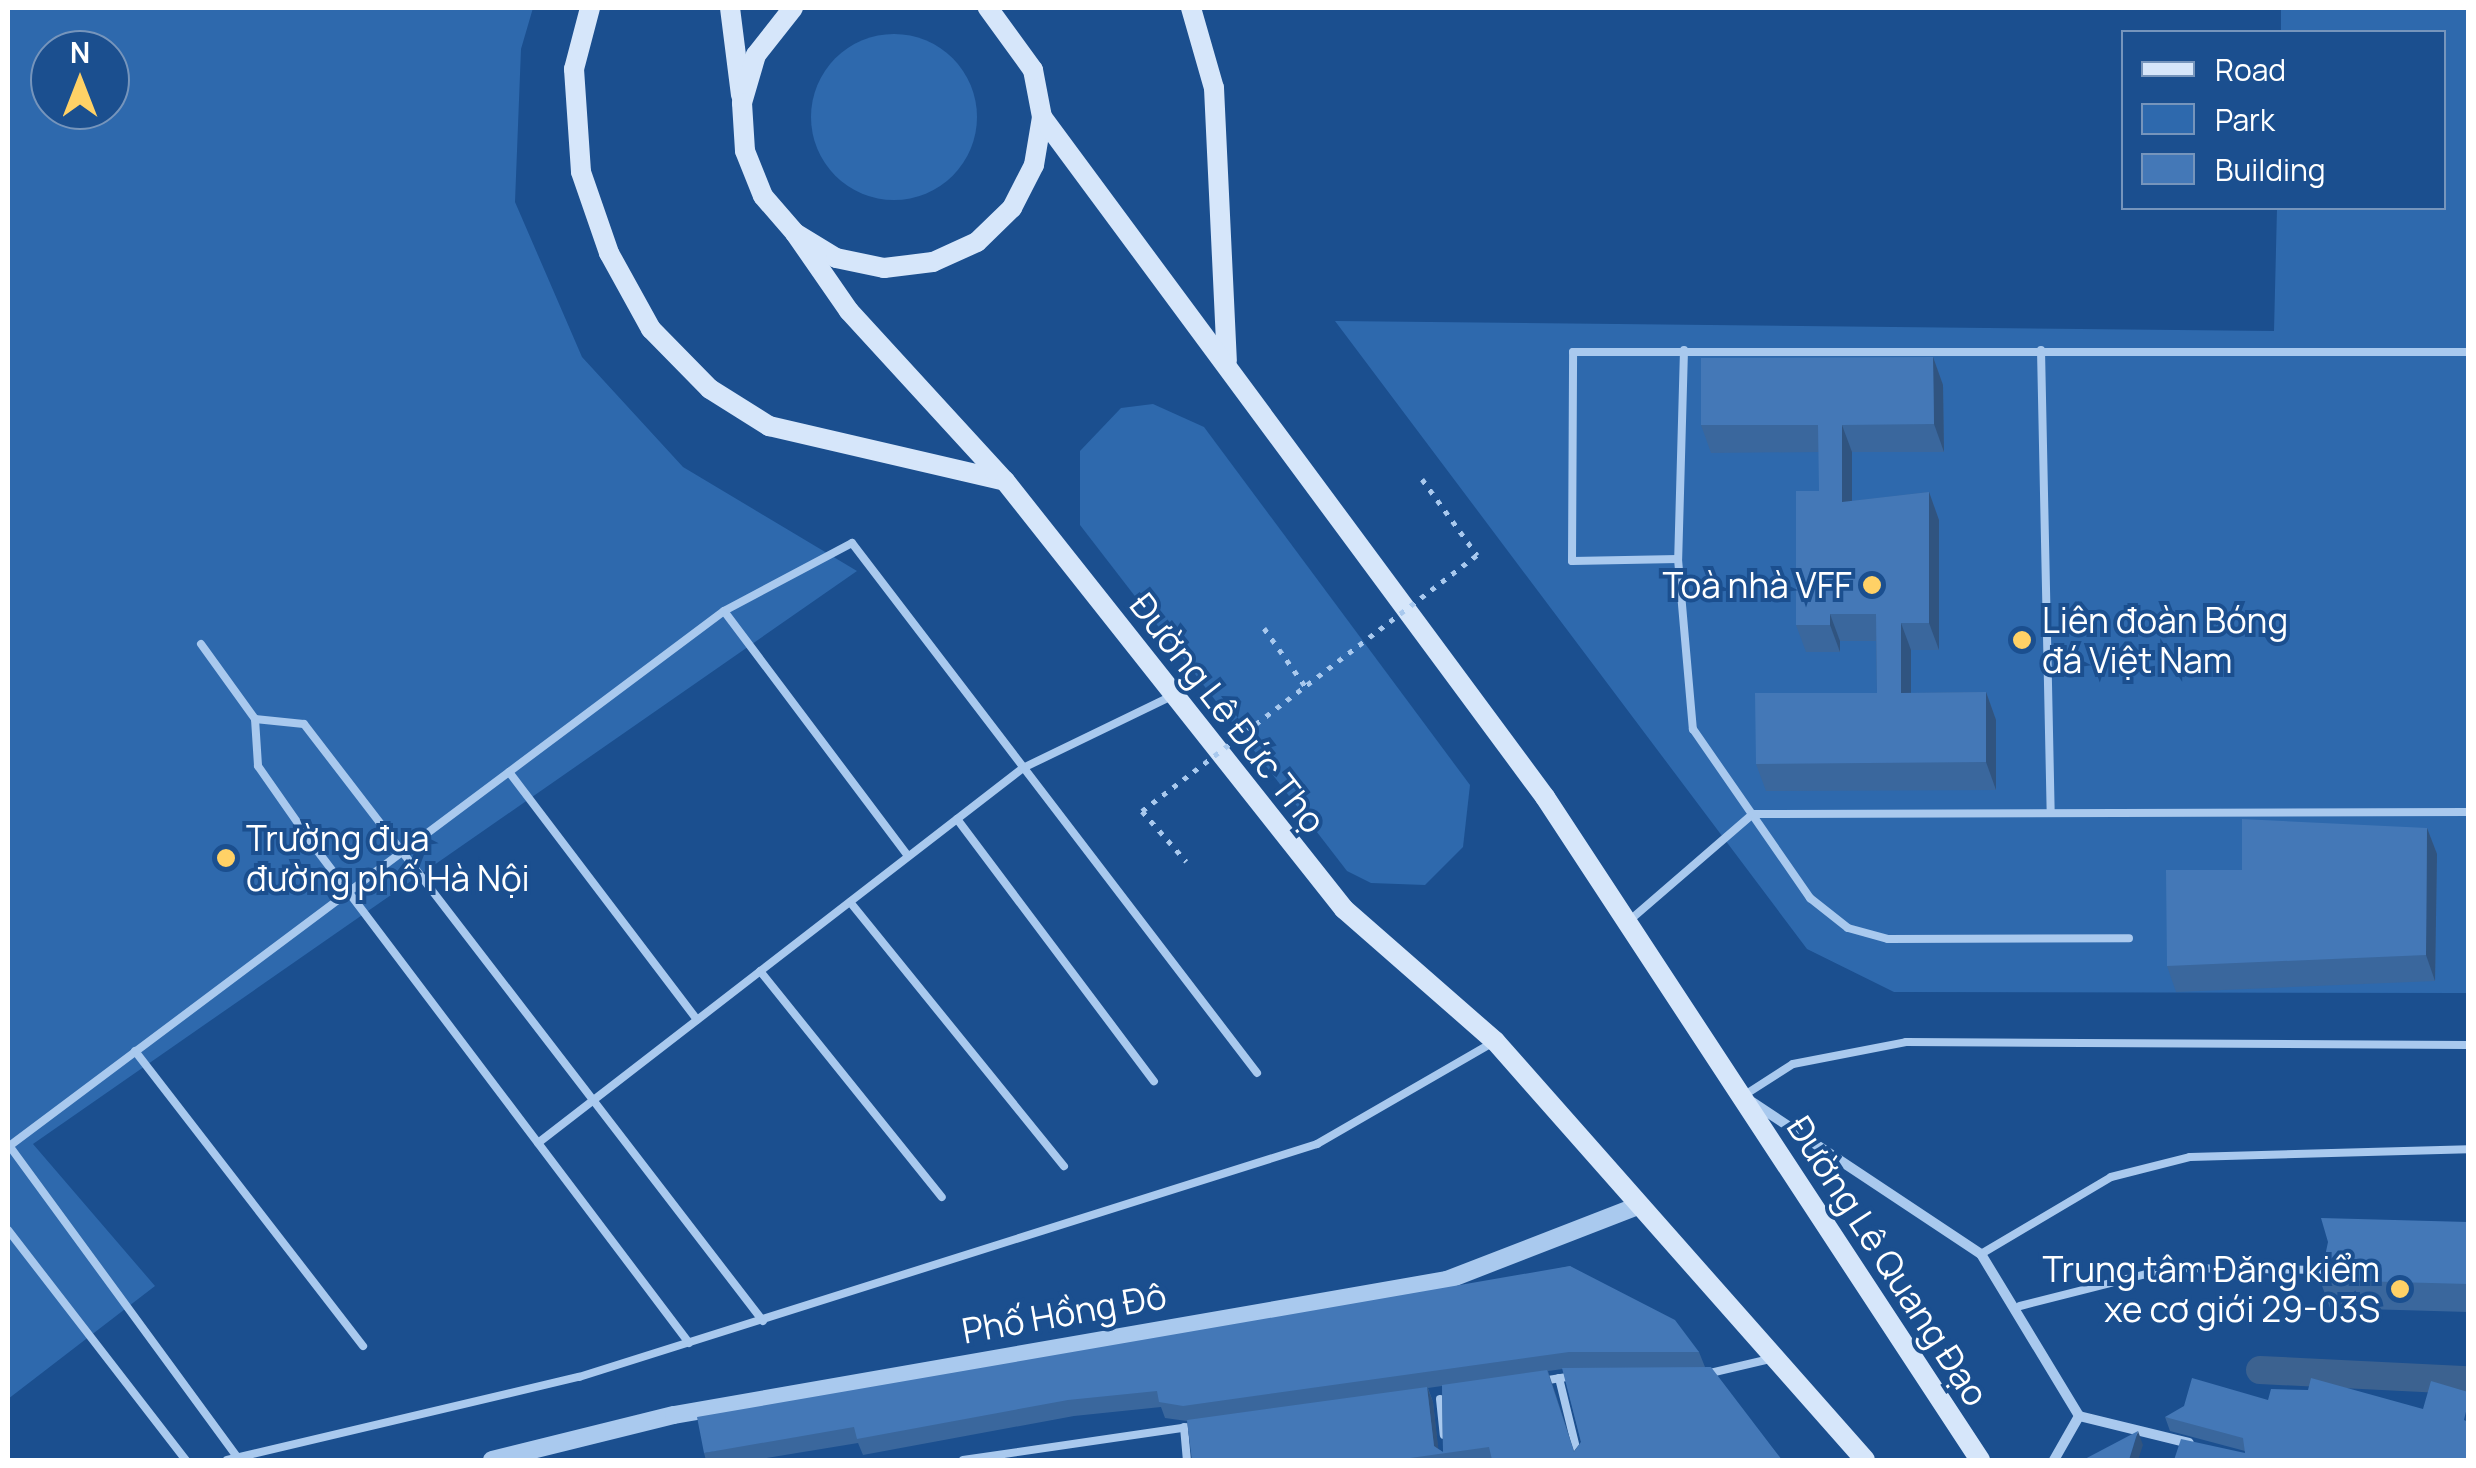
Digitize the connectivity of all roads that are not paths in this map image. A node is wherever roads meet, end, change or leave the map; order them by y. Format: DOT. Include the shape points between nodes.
graph roads {
  1 [pos="590,8"];
  2 [pos="730,8"];
  3 [pos="793,8"];
  4 [pos="988,8"];
  5 [pos="1192,8"];
  6 [pos="1008,18"];
  7 [pos="742,103"];
  8 [pos="1042,117"];
  9 [pos="795,233"];
  10 [pos="1684,350"];
  11 [pos="2040,350"];
  12 [pos="2468,352"];
  13 [pos="1227,361"];
  14 [pos="1005,481"];
  15 [pos="1678,559"];
  16 [pos="724,611"];
  17 [pos="201,644"];
  18 [pos="1172,696"];
  19 [pos="255,719"];
  20 [pos="1023,768"];
  21 [pos="509,772"];
  22 [pos="2051,812"];
  23 [pos="2468,812"];
  24 [pos="1753,814"];
  25 [pos="957,819"];
  26 [pos="400,852"];
  27 [pos="908,856"];
  28 [pos="347,892"];
  29 [pos="850,902"];
  30 [pos="1630,920"];
  31 [pos="2129,938"];
  32 [pos="760,972"];
  33 [pos="697,1020"];
  34 [pos="1496,1041"];
  35 [pos="2468,1045"];
  36 [pos="135,1051"];
  37 [pos="1257,1072"];
  38 [pos="1154,1081"];
  39 [pos="1743,1096"];
  40 [pos="592,1101"];
  41 [pos="538,1144"];
  42 [pos="8,1145"];
  43 [pos="2468,1149"];
  44 [pos="1064,1166"];
  45 [pos="942,1197"];
  46 [pos="1640,1205"];
  47 [pos="9,1234"];
  48 [pos="1981,1254"];
  49 [pos="2332,1270"];
  50 [pos="2020,1306"];
  51 [pos="762,1321"];
  52 [pos="689,1343"];
  53 [pos="363,1346"];
  54 [pos="1776,1358"];
  55 [pos="1687,1372"];
  56 [pos="1594,1374"];
  57 [pos="1559,1378"];
  58 [pos="1526,1384"];
  59 [pos="1458,1396"];
  60 [pos="1440,1400"];
  61 [pos="1428,1401"];
  62 [pos="2079,1416"];
  63 [pos="1204,1425"];
  64 [pos="1184,1427"];
  65 [pos="1445,1445"];
  66 [pos="2211,1450"];
  67 [pos="232,1458"];
  68 [pos="186,1460"];
  69 [pos="492,1460"];
  70 [pos="963,1460"];
  71 [pos="1187,1460"];
  72 [pos="1579,1460"];
  73 [pos="1866,1460"];
  74 [pos="1980,1460"];
  75 [pos="2054,1460"];
  1 -- 14 [label="main road" via="574,69 581,172 609,253 651,329 710,389 769,426"];
  2 -- 7 [label="main road"];
  3 -- 7 [label="main road" via="756,54"];
  4 -- 6 [label="main road"];
  5 -- 13 [label="main road" via="1214,88"];
  6 -- 8 [label="main road" via="1034,70"];
  7 -- 9 [label="main road, Đường Lê Đức Thọ" via="751,166"];
  8 -- 9 [label="main road" via="1019,194 977,242 932,262 884,268 836,258"];
  8 -- 13 [label="main road"];
  9 -- 14 [label="main road, Đường Lê Đức Thọ" via="849,312"];
  10 -- 11 [label="lane"];
  10 -- 15 [label="lane"];
  10 -- 15 [label="lane" via="1573,352 1572,560"];
  11 -- 12 [label="lane"];
  11 -- 22 [label="lane"];
  13 -- 30 [label="main road"];
  14 -- 18 [label="main road, Đường Lê Đức Thọ"];
  15 -- 24 [label="lane" via="1692,730"];
  16 -- 20 [label="lane" via="852,542"];
  16 -- 21 [label="lane"];
  16 -- 27 [label="lane"];
  17 -- 19 [label="lane"];
  18 -- 20 [label="lane"];
  18 -- 34 [label="main road, Đường Lê Đức Thọ" via="1344,909"];
  19 -- 26 [label="lane" via="304,724"];
  19 -- 28 [label="lane" via="258,766"];
  20 -- 25 [label="lane"];
  20 -- 37 [label="lane"];
  21 -- 26 [label="lane"];
  21 -- 33 [label="lane"];
  22 -- 23 [label="lane"];
  22 -- 24 [label="lane"];
  24 -- 30 [label="lane"];
  24 -- 31 [label="lane" via="1810,898 1848,928 1888,939"];
  25 -- 27 [label="lane"];
  25 -- 38 [label="lane"];
  26 -- 28 [label="lane"];
  26 -- 40 [label="lane"];
  27 -- 29 [label="lane"];
  28 -- 36 [label="lane"];
  28 -- 41 [label="lane"];
  29 -- 32 [label="lane"];
  29 -- 44 [label="lane"];
  30 -- 39 [label="main road"];
  32 -- 33 [label="lane"];
  32 -- 45 [label="lane"];
  33 -- 40 [label="lane"];
  34 -- 46 [label="main road, Đường Lê Đức Thọ"];
  34 -- 51 [label="lane" via="1318,1144"];
  35 -- 39 [label="lane" via="1906,1042 1793,1064"];
  36 -- 42 [label="lane"];
  36 -- 53 [label="lane"];
  39 -- 48 [label="street"];
  39 -- 74 [label="main road, Đường Lê Quang Đạo"];
  40 -- 41 [label="lane"];
  40 -- 51 [label="lane"];
  41 -- 52 [label="lane"];
  42 -- 67 [label="lane"];
  43 -- 48 [label="lane" via="2190,1156 2112,1177"];
  46 -- 54 [label="main road"];
  46 -- 69 [label="street, Phố Hồng Đô" via="1447,1280 655,1418"];
  47 -- 68 [label="lane"];
  48 -- 50 [label="street"];
  49 -- 50 [label="lane" via="2170,1268"];
  50 -- 62 [label="street"];
  51 -- 52 [label="lane"];
  52 -- 67 [label="lane"];
  54 -- 55 [label="lane" via="1726,1375"];
  54 -- 73 [label="main road"];
  56 -- 57 [label="lane"];
  57 -- 58 [label="lane"];
  57 -- 72 [label="lane"];
  59 -- 60 [label="lane"];
  60 -- 61 [label="lane"];
  60 -- 65 [label="lane"];
  62 -- 66 [label="street"];
  62 -- 75 [label="street"];
  63 -- 64 [label="lane"];
  64 -- 70 [label="lane"];
  64 -- 71 [label="lane"];
}
